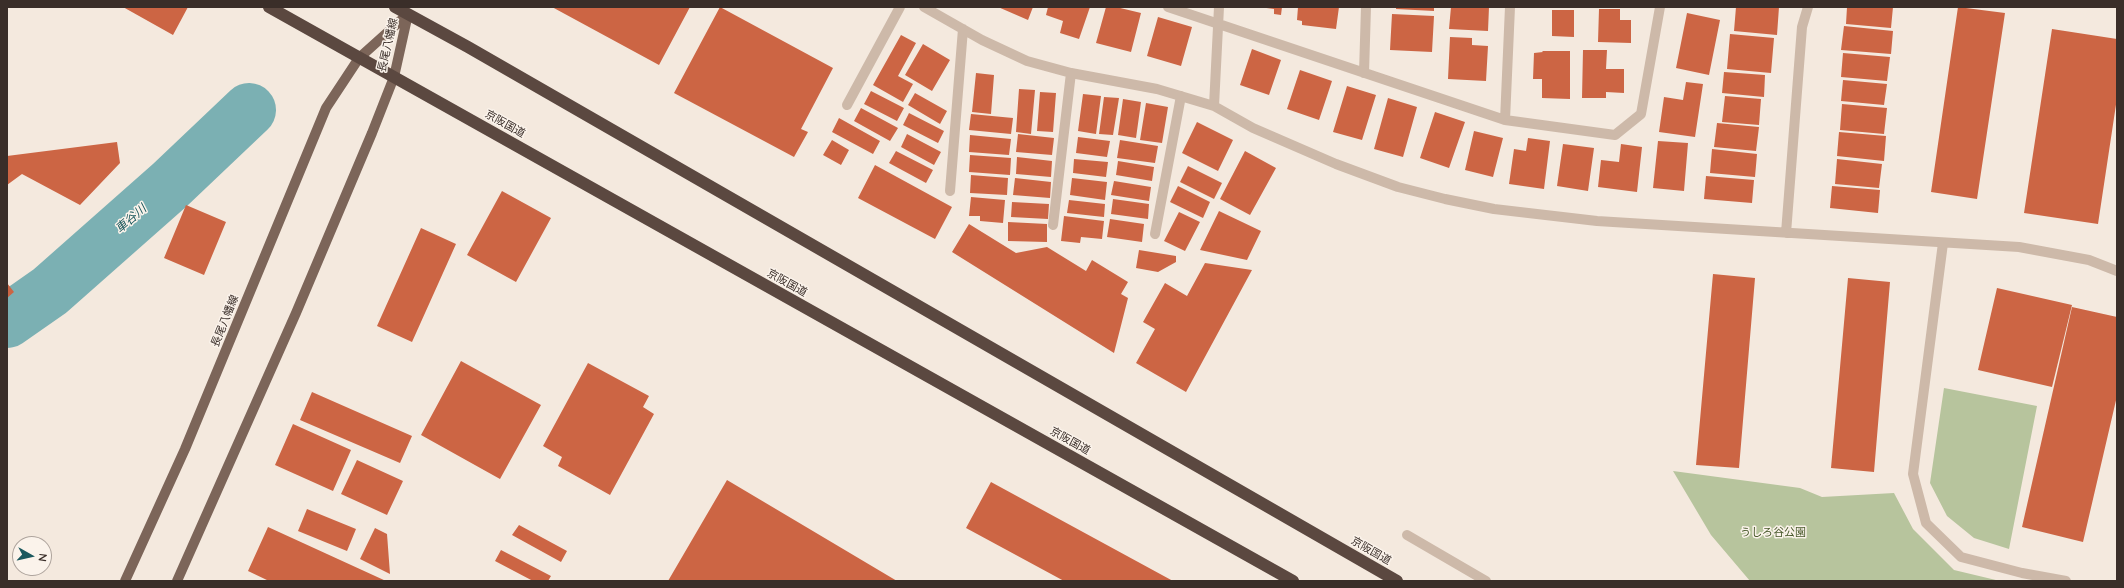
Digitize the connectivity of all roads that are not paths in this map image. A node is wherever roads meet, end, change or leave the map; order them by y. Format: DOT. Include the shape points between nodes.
graph roads {
  1 [pos="269,7"];
  2 [pos="395,7"];
  3 [pos="900,7"];
  4 [pos="924,7"];
  5 [pos="1168,7"];
  6 [pos="1219,7"];
  7 [pos="1366,7"];
  8 [pos="1510,7"];
  9 [pos="1660,7"];
  10 [pos="1808,7"];
  11 [pos="409,11"];
  12 [pos="1218,24"];
  13 [pos="963,29"];
  14 [pos="359,58"];
  15 [pos="1071,73"];
  16 [pos="1364,73"];
  17 [pos="394,77"];
  18 [pos="1181,96"];
  19 [pos="846,105"];
  20 [pos="1214,106"];
  21 [pos="1505,120"];
  22 [pos="950,191"];
  23 [pos="1054,225"];
  24 [pos="1786,233"];
  25 [pos="1155,234"];
  26 [pos="1943,243"];
  27 [pos="2117,271"];
  28 [pos="1407,535"];
  29 [pos="125,581"];
  30 [pos="177,581"];
  31 [pos="1293,581"];
  32 [pos="1397,581"];
  33 [pos="1486,581"];
  34 [pos="2066,581"];
  1 -- 14 [label="highway, 京阪国道"];
  2 -- 11 [label="highway, 京阪国道"];
  3 -- 19 [label="street"];
  4 -- 13 [label="street"];
  5 -- 12 [label="street"];
  6 -- 12 [label="street"];
  7 -- 16 [label="street"];
  8 -- 21 [label="street"];
  9 -- 21 [label="street" via="1641,114 1615,135"];
  10 -- 24 [label="street" via="1802,28"];
  11 -- 14 [label="main road, 長尾八幡線"];
  11 -- 17 [label="main road, 長尾八幡線"];
  11 -- 32 [label="highway, 京阪国道"];
  12 -- 16 [label="street"];
  12 -- 20 [label="street"];
  13 -- 15 [label="street" via="1027,61"];
  13 -- 22 [label="street"];
  14 -- 17 [label="highway, 京阪国道"];
  14 -- 29 [label="main road, 長尾八幡線" via="326,108 185,449"];
  15 -- 18 [label="street"];
  15 -- 23 [label="street"];
  16 -- 21 [label="street"];
  17 -- 30 [label="main road, 長尾八幡線" via="296,313"];
  17 -- 31 [label="highway, 京阪国道"];
  18 -- 20 [label="street"];
  18 -- 25 [label="street"];
  20 -- 24 [label="street" via="1253,128 1336,164 1398,187 1444,199 1494,209 1597,221"];
  24 -- 26 [label="street"];
  26 -- 27 [label="street" via="2019,247 2089,260"];
  26 -- 34 [label="street" via="1913,474 1926,522 1961,557 2022,573"];
  28 -- 33 [label="street"];
}
